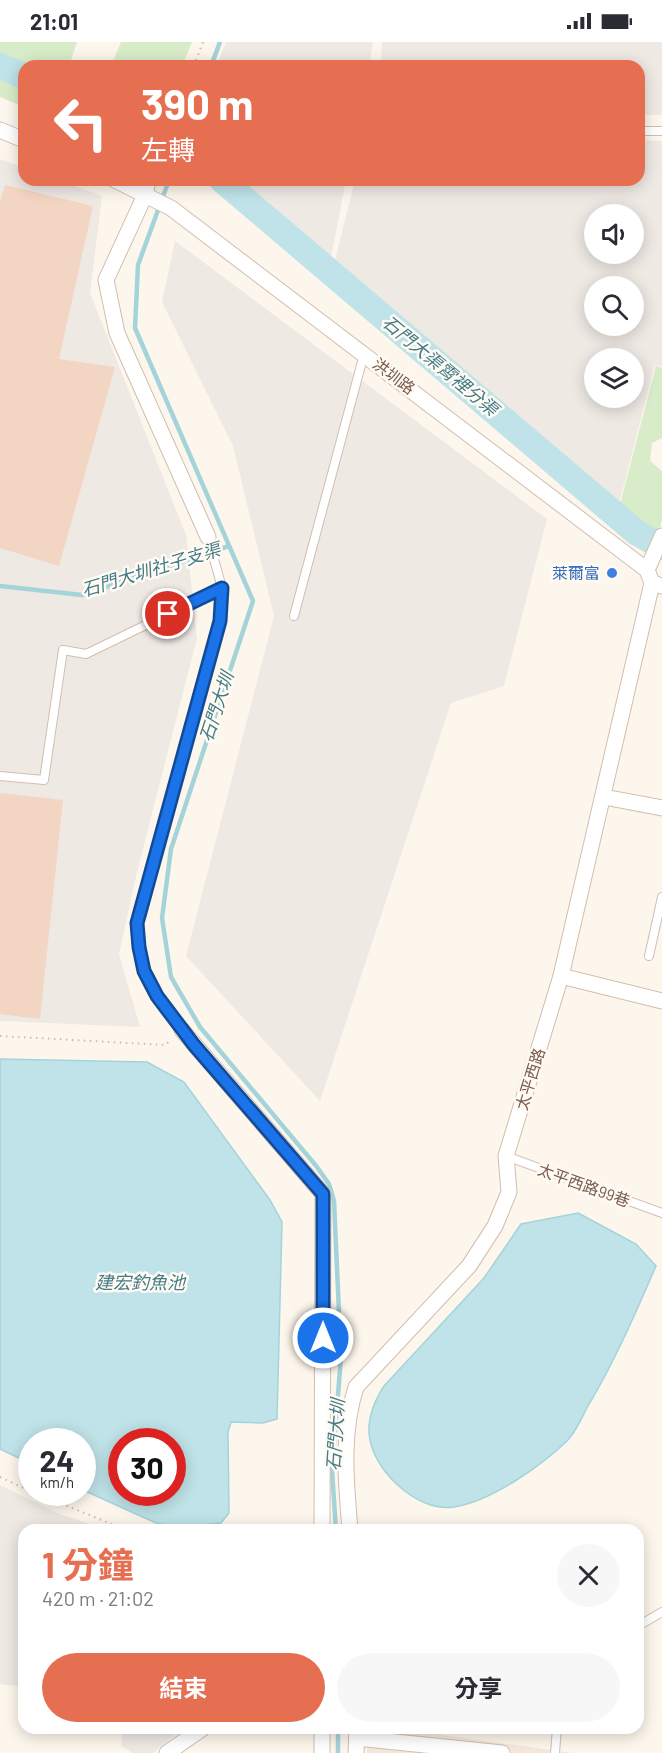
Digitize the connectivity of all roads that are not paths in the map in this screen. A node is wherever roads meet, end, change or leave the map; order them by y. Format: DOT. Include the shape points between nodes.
graph roads {
  1 [pos="0,130"];
  2 [pos="645,131"];
  3 [pos="662,131"];
  4 [pos="18,138"];
  5 [pos="132,186"];
  6 [pos="149,192"];
  7 [pos="364,353"];
  8 [pos="662,536"];
  9 [pos="208,537"];
  10 [pos="654,580"];
  11 [pos="222,588"];
  12 [pos="294,616"];
  13 [pos="0,776"];
  14 [pos="604,797"];
  15 [pos="662,808"];
  16 [pos="662,897"];
  17 [pos="649,956"];
  18 [pos="561,976"];
  19 [pos="662,1001"];
  20 [pos="182,1030"];
  21 [pos="506,1156"];
  22 [pos="662,1212"];
  23 [pos="322,1524"];
  24 [pos="349,1524"];
  25 [pos="662,1612"];
  26 [pos="644,1622"];
  27 [pos="194,1734"];
  28 [pos="322,1734"];
  29 [pos="557,1734"];
  30 [pos="357,1740"];
  31 [pos="167,1753"];
  32 [pos="322,1753"];
  33 [pos="502,1753"];
  34 [pos="555,1753"];
  1 -- 4 [label="street"];
  2 -- 3 [label="lane"];
  5 -- 6 [label="street, 洪圳路"];
  6 -- 7 [label="street, 洪圳路"];
  6 -- 9 [label="street" via="106,280 110,309 117,333"];
  7 -- 10 [label="street, 洪圳路"];
  7 -- 12 [label="lane"];
  8 -- 10 [label="street, 太平西路" via="654,554"];
  9 -- 11 [label="lane"];
  10 -- 14 [label="street, 太平西路"];
  11 -- 13 [label="lane" via="86,654 63,650 44,780"];
  11 -- 20 [label="lane" via="220,621 137,923 144,971"];
  14 -- 15 [label="street"];
  14 -- 18 [label="street, 太平西路"];
  16 -- 17 [label="lane"];
  18 -- 19 [label="street"];
  18 -- 21 [label="street, 太平西路"];
  20 -- 23 [label="street" via="323,1194"];
  21 -- 22 [label="lane, 太平西路99巷"];
  21 -- 24 [label="street, 太平西路" via="509,1192 495,1226 469,1266 356,1387 348,1411 344,1459"];
  25 -- 26 [label="lane"];
  27 -- 31 [label="street"];
  28 -- 32 [label="street"];
  29 -- 34 [label="lane"];
  30 -- 33 [label="street"];
}
